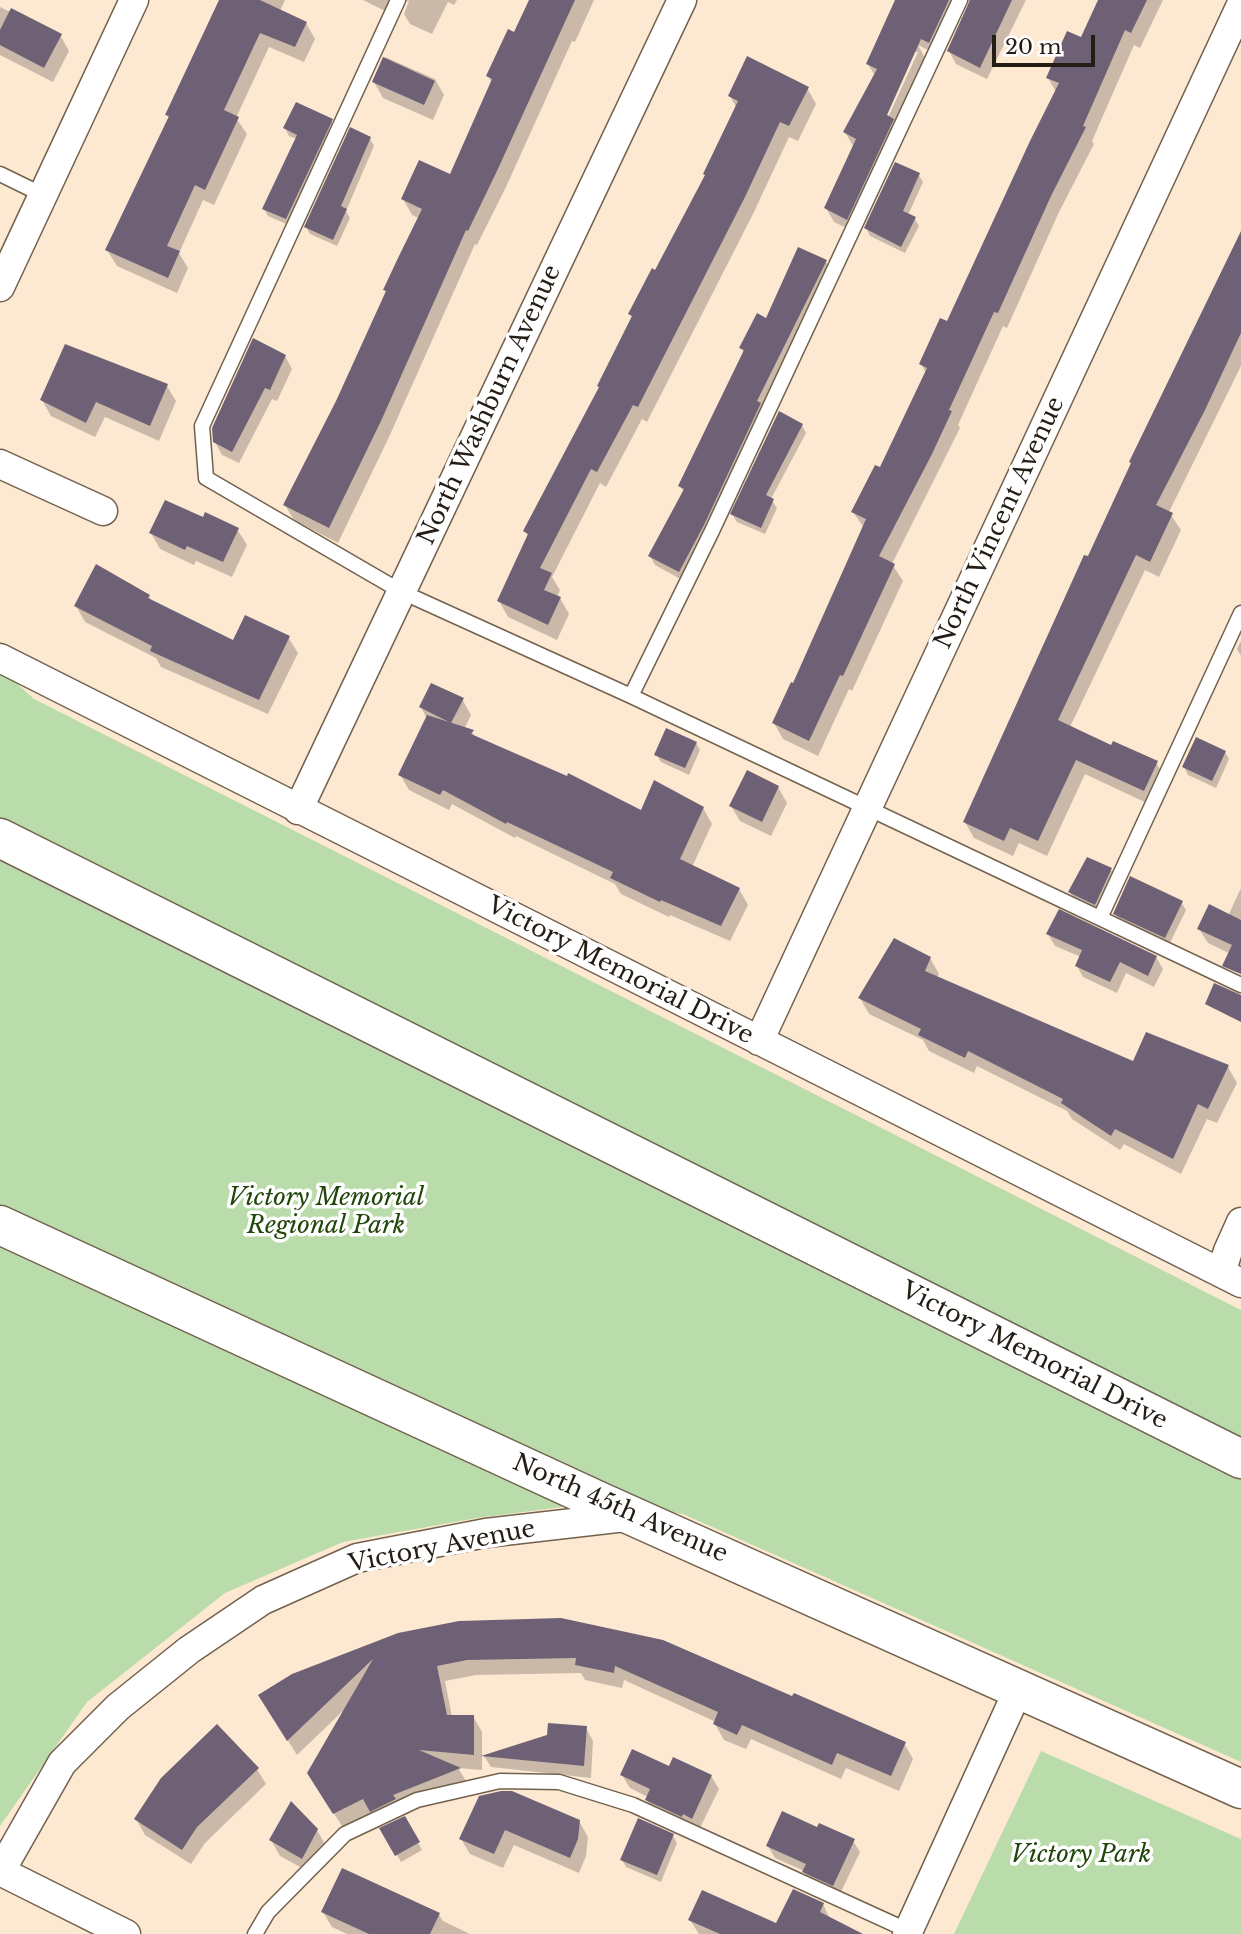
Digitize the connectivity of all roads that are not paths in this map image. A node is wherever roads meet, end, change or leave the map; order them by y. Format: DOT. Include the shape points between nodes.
graph roads {
  1 [pos="134,0"];
  2 [pos="398,0"];
  3 [pos="682,0"];
  4 [pos="960,0"];
  5 [pos="1241,5"];
  6 [pos="0,174"];
  7 [pos="43,195"];
  8 [pos="0,287"];
  9 [pos="0,464"];
  10 [pos="103,511"];
  11 [pos="402,592"];
  12 [pos="1241,613"];
  13 [pos="0,659"];
  14 [pos="631,696"];
  15 [pos="868,807"];
  16 [pos="298,810"];
  17 [pos="0,838"];
  18 [pos="1100,918"];
  19 [pos="1241,985"];
  20 [pos="759,1041"];
  21 [pos="1241,1222"];
  22 [pos="0,1225"];
  23 [pos="1231,1278"];
  24 [pos="1241,1459"];
  25 [pos="634,1516"];
  26 [pos="1019,1688"];
  27 [pos="1241,1789"];
  28 [pos="0,1872"];
  29 [pos="908,1932"];
  30 [pos="126,1934"];
  31 [pos="256,1934"];
  1 -- 7 [label="street"];
  2 -- 11 [label="lane" via="202,426 206,478"];
  3 -- 11 [label="street, North Washburn Avenue"];
  4 -- 14 [label="lane"];
  5 -- 15 [label="street, North Vincent Avenue"];
  6 -- 7 [label="lane"];
  7 -- 8 [label="street"];
  9 -- 10 [label="street"];
  11 -- 14 [label="lane"];
  11 -- 16 [label="street, North Washburn Avenue"];
  12 -- 18 [label="lane"];
  13 -- 16 [label="street, Victory Memorial Drive"];
  14 -- 15 [label="lane"];
  15 -- 18 [label="lane"];
  15 -- 20 [label="street, North Vincent Avenue"];
  16 -- 20 [label="street, Victory Memorial Drive"];
  17 -- 24 [label="street, Victory Memorial Drive"];
  18 -- 19 [label="lane"];
  20 -- 23 [label="street, Victory Memorial Drive"];
  21 -- 23 [label="street" via="1227,1251"];
  22 -- 25 [label="street, North 45th Avenue"];
  25 -- 26 [label="street, North 45th Avenue"];
  25 -- 28 [label="street, Victory Avenue" via="486,1534 357,1558 263,1600 118,1707 62,1763"];
  26 -- 27 [label="street, North 45th Avenue"];
  26 -- 29 [label="street"];
  28 -- 30 [label="street"];
  29 -- 31 [label="lane" via="633,1805 559,1782 500,1781 417,1800 345,1834 268,1912"];
}
